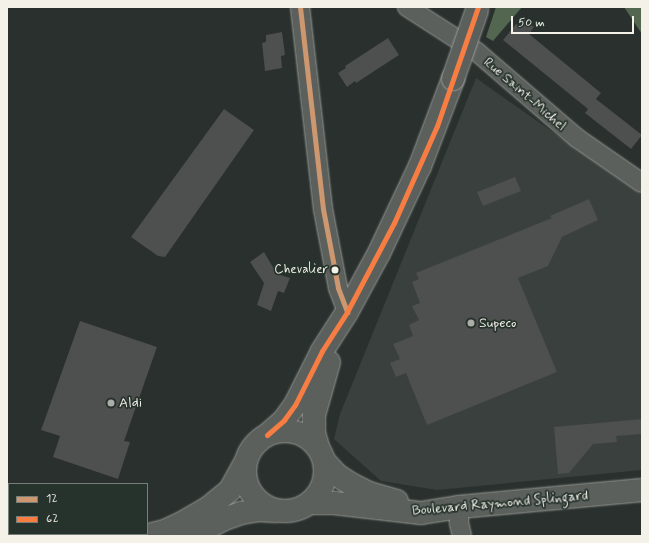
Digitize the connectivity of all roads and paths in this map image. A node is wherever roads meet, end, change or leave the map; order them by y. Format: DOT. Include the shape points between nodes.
graph roads {
  1 [pos="300,7"];
  2 [pos="407,7"];
  3 [pos="477,8"];
  4 [pos="642,183"];
  5 [pos="347,312"];
  6 [pos="267,435"];
  7 [pos="321,455"];
  8 [pos="245,463"];
  9 [pos="642,490"];
  10 [pos="310,504"];
  11 [pos="460,507"];
  12 [pos="277,511"];
  13 [pos="145,536"];
  14 [pos="192,536"];
  15 [pos="462,536"];
  1 -- 5 [label="street" via="323,209 338,288"];
  2 -- 4 [label="street, Rue Saint-Michel" via="477,52 577,138"];
  3 -- 5 [label="main road, bridge" via="415,180"];
  5 -- 6 [label="main road" via="322,351 295,405 284,420"];
  5 -- 7 [label="main road" via="325,374 314,415 314,433"];
  6 -- 7 [label="main road" via="284,431 297,432 308,438"];
  6 -- 8 [label="main road" via="254,445"];
  7 -- 10 [label="main road" via="325,475 322,487"];
  7 -- 11 [label="main road" via="343,480 382,497 412,504"];
  8 -- 12 [label="main road" via="245,476 251,493 260,503"];
  8 -- 13 [label="main road" via="230,490 208,508 165,531"];
  9 -- 11 [label="main road, Boulevard Raymond Splingard"];
  10 -- 11 [label="main road, Boulevard Raymond Splingard" via="334,503 412,513"];
  10 -- 12 [label="main road" via="292,511"];
  11 -- 15 [label="street" via="459,524"];
  12 -- 14 [label="main road" via="258,510 241,513"];
}
